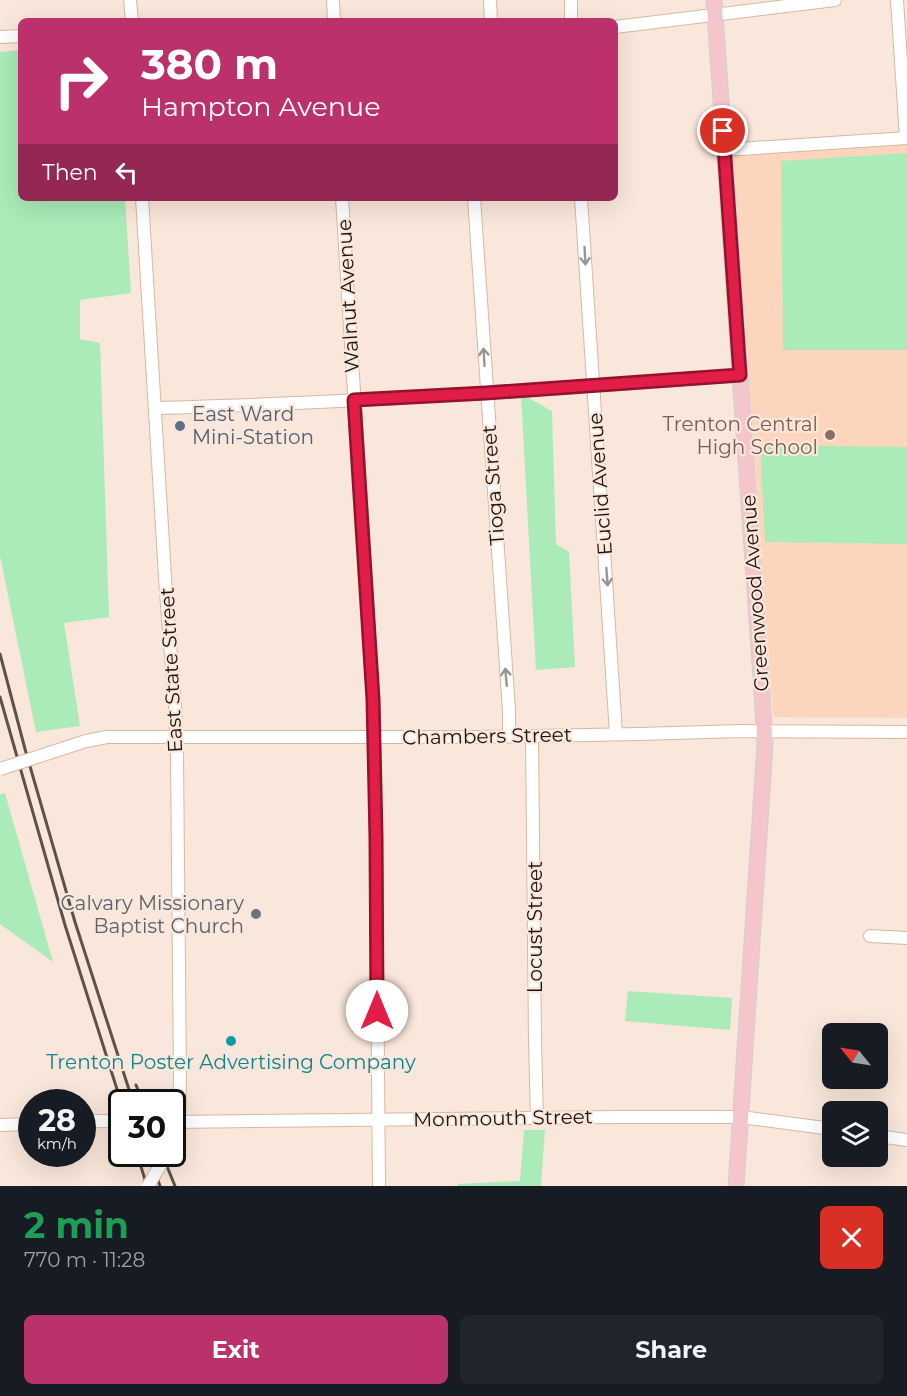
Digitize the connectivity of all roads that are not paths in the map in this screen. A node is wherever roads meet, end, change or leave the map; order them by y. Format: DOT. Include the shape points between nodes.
graph roads {
  1 [pos="130,0"];
  2 [pos="333,0"];
  3 [pos="490,0"];
  4 [pos="571,0"];
  5 [pos="835,0"];
  6 [pos="897,0"];
  7 [pos="714,8"];
  8 [pos="132,18"];
  9 [pos="334,18"];
  10 [pos="491,18"];
  11 [pos="571,18"];
  12 [pos="618,26"];
  13 [pos="18,36"];
  14 [pos="0,37"];
  15 [pos="906,138"];
  16 [pos="724,150"];
  17 [pos="142,201"];
  18 [pos="342,201"];
  19 [pos="474,201"];
  20 [pos="581,201"];
  21 [pos="740,375"];
  22 [pos="592,386"];
  23 [pos="486,393"];
  24 [pos="354,400"];
  25 [pos="156,408"];
  26 [pos="764,731"];
  27 [pos="907,732"];
  28 [pos="616,734"];
  29 [pos="509,736"];
  30 [pos="532,736"];
  31 [pos="176,737"];
  32 [pos="374,737"];
  33 [pos="0,769"];
  34 [pos="870,936"];
  35 [pos="907,938"];
  36 [pos="179,1089"];
  37 [pos="741,1117"];
  38 [pos="537,1118"];
  39 [pos="379,1120"];
  40 [pos="186,1122"];
  41 [pos="18,1124"];
  42 [pos="0,1125"];
  43 [pos="822,1128"];
  44 [pos="888,1137"];
  45 [pos="907,1140"];
  46 [pos="159,1167"];
  47 [pos="148,1186"];
  48 [pos="379,1186"];
  49 [pos="736,1186"];
  1 -- 8 [label="street"];
  2 -- 9 [label="street"];
  3 -- 10 [label="street"];
  4 -- 11 [label="street"];
  5 -- 7 [label="street"];
  6 -- 15 [label="street"];
  7 -- 12 [label="street"];
  7 -- 16 [label="main road, Greenwood Avenue"];
  13 -- 14 [label="street"];
  15 -- 16 [label="street"];
  16 -- 21 [label="main road, Greenwood Avenue"];
  17 -- 25 [label="street, East State Street"];
  18 -- 24 [label="street, Walnut Avenue"];
  23 -- 19 [label="street, Tioga Street, one-way"];
  20 -- 22 [label="street, Euclid Avenue, one-way"];
  21 -- 22 [label="street"];
  21 -- 26 [label="main road, Greenwood Avenue"];
  22 -- 23 [label="street"];
  22 -- 28 [label="street, Euclid Avenue, one-way"];
  23 -- 24 [label="street"];
  29 -- 23 [label="street, Tioga Street, one-way"];
  24 -- 25 [label="street"];
  24 -- 32 [label="street, Walnut Avenue"];
  25 -- 31 [label="street, East State Street"];
  26 -- 27 [label="street, Chambers Street"];
  26 -- 28 [label="street, Chambers Street"];
  26 -- 37 [label="main road, Greenwood Avenue"];
  28 -- 30 [label="street, Chambers Street"];
  29 -- 30 [label="street, Chambers Street"];
  29 -- 32 [label="street, Chambers Street"];
  30 -- 38 [label="street, Locust Street"];
  31 -- 32 [label="street, Chambers Street"];
  31 -- 33 [label="street, Chambers Street, bridge" via="107,737"];
  31 -- 36 [label="street, East State Street"];
  32 -- 39 [label="street, Walnut Avenue"];
  34 -- 35 [label="street"];
  37 -- 38 [label="street, Monmouth Street"];
  37 -- 43 [label="street, Monmouth Street"];
  37 -- 49 [label="main road, Greenwood Avenue"];
  38 -- 39 [label="street, Monmouth Street"];
  39 -- 40 [label="street, Monmouth Street"];
  39 -- 48 [label="street, Walnut Avenue"];
  41 -- 42 [label="street"];
  44 -- 45 [label="street"];
  46 -- 47 [label="street, bridge"];
}
